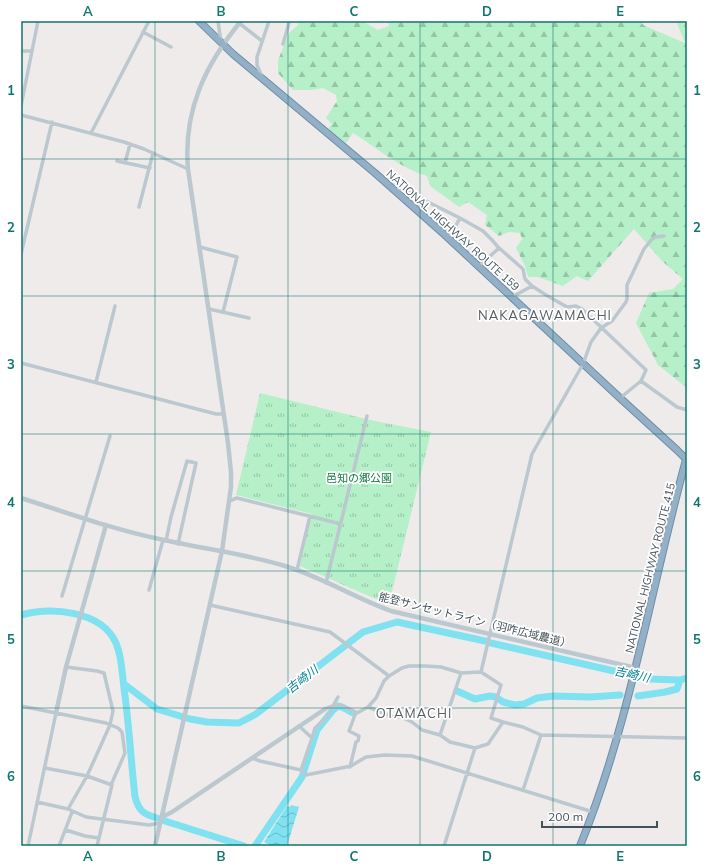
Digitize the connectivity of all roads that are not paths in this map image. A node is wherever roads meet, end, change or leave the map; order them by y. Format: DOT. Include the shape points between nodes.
graph roads {
  1 [pos="38,21"];
  2 [pos="149,21"];
  3 [pos="199,21"];
  4 [pos="218,21"];
  5 [pos="269,21"];
  6 [pos="288,21"];
  7 [pos="240,22"];
  8 [pos="144,32"];
  9 [pos="262,42"];
  10 [pos="222,44"];
  11 [pos="283,44"];
  12 [pos="171,47"];
  13 [pos="21,51"];
  14 [pos="32,51"];
  15 [pos="264,80"];
  16 [pos="21,106"];
  17 [pos="21,116"];
  18 [pos="21,120"];
  19 [pos="52,122"];
  20 [pos="91,133"];
  21 [pos="130,144"];
  22 [pos="153,153"];
  23 [pos="116,161"];
  24 [pos="125,163"];
  25 [pos="150,168"];
  26 [pos="188,169"];
  27 [pos="396,191"];
  28 [pos="140,207"];
  29 [pos="460,218"];
  30 [pos="664,236"];
  31 [pos="449,238"];
  32 [pos="200,247"];
  33 [pos="499,248"];
  34 [pos="21,254"];
  35 [pos="479,266"];
  36 [pos="532,286"];
  37 [pos="512,297"];
  38 [pos="115,306"];
  39 [pos="208,309"];
  40 [pos="223,312"];
  41 [pos="249,318"];
  42 [pos="601,328"];
  43 [pos="21,363"];
  44 [pos="583,364"];
  45 [pos="641,381"];
  46 [pos="96,382"];
  47 [pos="620,398"];
  48 [pos="687,410"];
  49 [pos="223,414"];
  50 [pos="367,416"];
  51 [pos="110,436"];
  52 [pos="687,458"];
  53 [pos="21,498"];
  54 [pos="229,501"];
  55 [pos="310,516"];
  56 [pos="86,518"];
  57 [pos="341,524"];
  58 [pos="106,525"];
  59 [pos="164,540"];
  60 [pos="178,544"];
  61 [pos="222,551"];
  62 [pos="298,570"];
  63 [pos="326,582"];
  64 [pos="149,590"];
  65 [pos="62,596"];
  66 [pos="210,605"];
  67 [pos="490,633"];
  68 [pos="66,667"];
  69 [pos="636,669"];
  70 [pos="481,672"];
  71 [pos="461,673"];
  72 [pos="389,676"];
  73 [pos="338,697"];
  74 [pos="21,706"];
  75 [pos="334,706"];
  76 [pos="368,708"];
  77 [pos="325,709"];
  78 [pos="356,712"];
  79 [pos="56,713"];
  80 [pos="503,722"];
  81 [pos="110,725"];
  82 [pos="299,726"];
  83 [pos="541,734"];
  84 [pos="440,735"];
  85 [pos="618,737"];
  86 [pos="312,738"];
  87 [pos="687,738"];
  88 [pos="475,748"];
  89 [pos="252,758"];
  90 [pos="350,766"];
  91 [pos="45,768"];
  92 [pos="303,772"];
  93 [pos="467,773"];
  94 [pos="87,776"];
  95 [pos="111,785"];
  96 [pos="523,790"];
  97 [pos="37,802"];
  98 [pos="68,809"];
  99 [pos="72,812"];
  100 [pos="594,812"];
  101 [pos="162,817"];
  102 [pos="104,819"];
  103 [pos="160,823"];
  104 [pos="66,830"];
  105 [pos="99,838"];
  106 [pos="28,846"];
  107 [pos="59,846"];
  108 [pos="97,846"];
  109 [pos="154,846"];
  110 [pos="444,846"];
  111 [pos="580,846"];
  1 -- 14 [label="street"];
  2 -- 8 [label="street"];
  3 -- 10 [label="highway, NATIONAL HIGHWAY ROUTE 159"];
  4 -- 10 [label="street"];
  5 -- 9 [label="street"];
  6 -- 11 [label="street"];
  7 -- 9 [label="street"];
  7 -- 10 [label="street"];
  8 -- 12 [label="street"];
  8 -- 20 [label="street"];
  9 -- 15 [label="street" via="257,65"];
  10 -- 15 [label="highway, NATIONAL HIGHWAY ROUTE 159"];
  10 -- 26 [label="street" via="194,102 188,136"];
  13 -- 14 [label="street"];
  14 -- 16 [label="street"];
  15 -- 27 [label="highway, NATIONAL HIGHWAY ROUTE 159"];
  17 -- 18 [label="street"];
  17 -- 19 [label="street"];
  19 -- 20 [label="street"];
  19 -- 34 [label="street"];
  20 -- 21 [label="street"];
  21 -- 22 [label="street"];
  21 -- 24 [label="street"];
  22 -- 25 [label="street"];
  22 -- 26 [label="street"];
  23 -- 24 [label="street"];
  24 -- 25 [label="street"];
  25 -- 28 [label="street"];
  26 -- 32 [label="street"];
  27 -- 29 [label="street" via="400,188"];
  27 -- 31 [label="highway, NATIONAL HIGHWAY ROUTE 159"];
  29 -- 31 [label="street"];
  29 -- 33 [label="street" via="483,231"];
  30 -- 42 [label="street" via="656,237 648,243 627,285 626,302 610,322"];
  31 -- 35 [label="highway, NATIONAL HIGHWAY ROUTE 159"];
  32 -- 39 [label="street"];
  32 -- 40 [label="street" via="237,257"];
  33 -- 35 [label="street"];
  33 -- 36 [label="street" via="523,269 525,279"];
  35 -- 37 [label="highway, NATIONAL HIGHWAY ROUTE 159"];
  36 -- 37 [label="street"];
  36 -- 42 [label="street" via="567,307 576,306"];
  37 -- 44 [label="highway, NATIONAL HIGHWAY ROUTE 159"];
  38 -- 46 [label="street"];
  39 -- 40 [label="street"];
  39 -- 49 [label="street"];
  40 -- 41 [label="street"];
  42 -- 44 [label="street" via="591,342"];
  42 -- 45 [label="street" via="646,370"];
  43 -- 46 [label="street"];
  44 -- 47 [label="highway, NATIONAL HIGHWAY ROUTE 159"];
  44 -- 67 [label="street" via="532,454"];
  45 -- 47 [label="street"];
  45 -- 48 [label="street" via="677,407"];
  46 -- 49 [label="street"];
  47 -- 52 [label="highway, NATIONAL HIGHWAY ROUTE 159"];
  49 -- 54 [label="street" via="231,472"];
  50 -- 57 [label="street"];
  51 -- 56 [label="street"];
  52 -- 69 [label="highway, NATIONAL HIGHWAY ROUTE 415"];
  53 -- 56 [label="street, 能登サンセットライン（羽咋広域農道）"];
  54 -- 55 [label="street" via="237,498"];
  54 -- 61 [label="street"];
  55 -- 57 [label="street"];
  55 -- 62 [label="street"];
  56 -- 58 [label="street, 能登サンセットライン（羽咋広域農道）"];
  56 -- 65 [label="street"];
  57 -- 63 [label="street"];
  58 -- 59 [label="street, 能登サンセットライン（羽咋広域農道）"];
  58 -- 68 [label="street"];
  59 -- 60 [label="street, 能登サンセットライン（羽咋広域農道）"];
  59 -- 60 [label="street" via="187,461 196,463"];
  59 -- 64 [label="street"];
  60 -- 61 [label="street, 能登サンセットライン（羽咋広域農道）"];
  61 -- 62 [label="street, 能登サンセットライン（羽咋広域農道）"];
  61 -- 66 [label="street"];
  62 -- 63 [label="street, 能登サンセットライン（羽咋広域農道）"];
  63 -- 67 [label="street, 能登サンセットライン（羽咋広域農道）" via="391,611"];
  66 -- 72 [label="street" via="330,632"];
  66 -- 101 [label="street"];
  67 -- 69 [label="street, 能登サンセットライン（羽咋広域農道）"];
  67 -- 70 [label="street"];
  68 -- 79 [label="street"];
  68 -- 81 [label="street" via="104,673 113,712"];
  69 -- 85 [label="highway, NATIONAL HIGHWAY ROUTE 415"];
  70 -- 71 [label="street"];
  70 -- 80 [label="street" via="501,685 491,718"];
  71 -- 72 [label="street" via="441,667 409,666"];
  71 -- 84 [label="street"];
  72 -- 76 [label="street"];
  73 -- 75 [label="street"];
  74 -- 79 [label="street"];
  75 -- 77 [label="street"];
  75 -- 78 [label="street" via="341,704"];
  75 -- 86 [label="street" via="316,728"];
  76 -- 78 [label="street"];
  76 -- 84 [label="street" via="401,717 422,730"];
  77 -- 82 [label="street"];
  78 -- 90 [label="street" via="349,731 359,736"];
  79 -- 81 [label="street"];
  79 -- 91 [label="street"];
  80 -- 83 [label="street"];
  80 -- 88 [label="street" via="488,744"];
  81 -- 94 [label="street"];
  81 -- 95 [label="street" via="122,732 125,753"];
  82 -- 86 [label="street"];
  82 -- 89 [label="street"];
  83 -- 85 [label="street"];
  83 -- 96 [label="street"];
  84 -- 88 [label="street" via="450,742"];
  85 -- 87 [label="street"];
  85 -- 100 [label="highway, NATIONAL HIGHWAY ROUTE 415"];
  86 -- 92 [label="street"];
  88 -- 93 [label="street"];
  89 -- 92 [label="street"];
  89 -- 101 [label="street"];
  90 -- 92 [label="street" via="306,775"];
  90 -- 93 [label="street" via="366,757 412,756"];
  91 -- 94 [label="street"];
  91 -- 97 [label="street"];
  93 -- 96 [label="street"];
  93 -- 110 [label="street"];
  94 -- 95 [label="street"];
  94 -- 98 [label="street"];
  95 -- 102 [label="street"];
  96 -- 100 [label="street"];
  97 -- 98 [label="street"];
  97 -- 106 [label="street"];
  98 -- 99 [label="street"];
  99 -- 102 [label="street"];
  99 -- 104 [label="street"];
  100 -- 111 [label="highway, NATIONAL HIGHWAY ROUTE 415"];
  101 -- 103 [label="street"];
  102 -- 103 [label="street" via="149,825"];
  102 -- 105 [label="street"];
  103 -- 109 [label="street"];
  104 -- 105 [label="street"];
  104 -- 107 [label="street"];
  105 -- 108 [label="street"];
}
